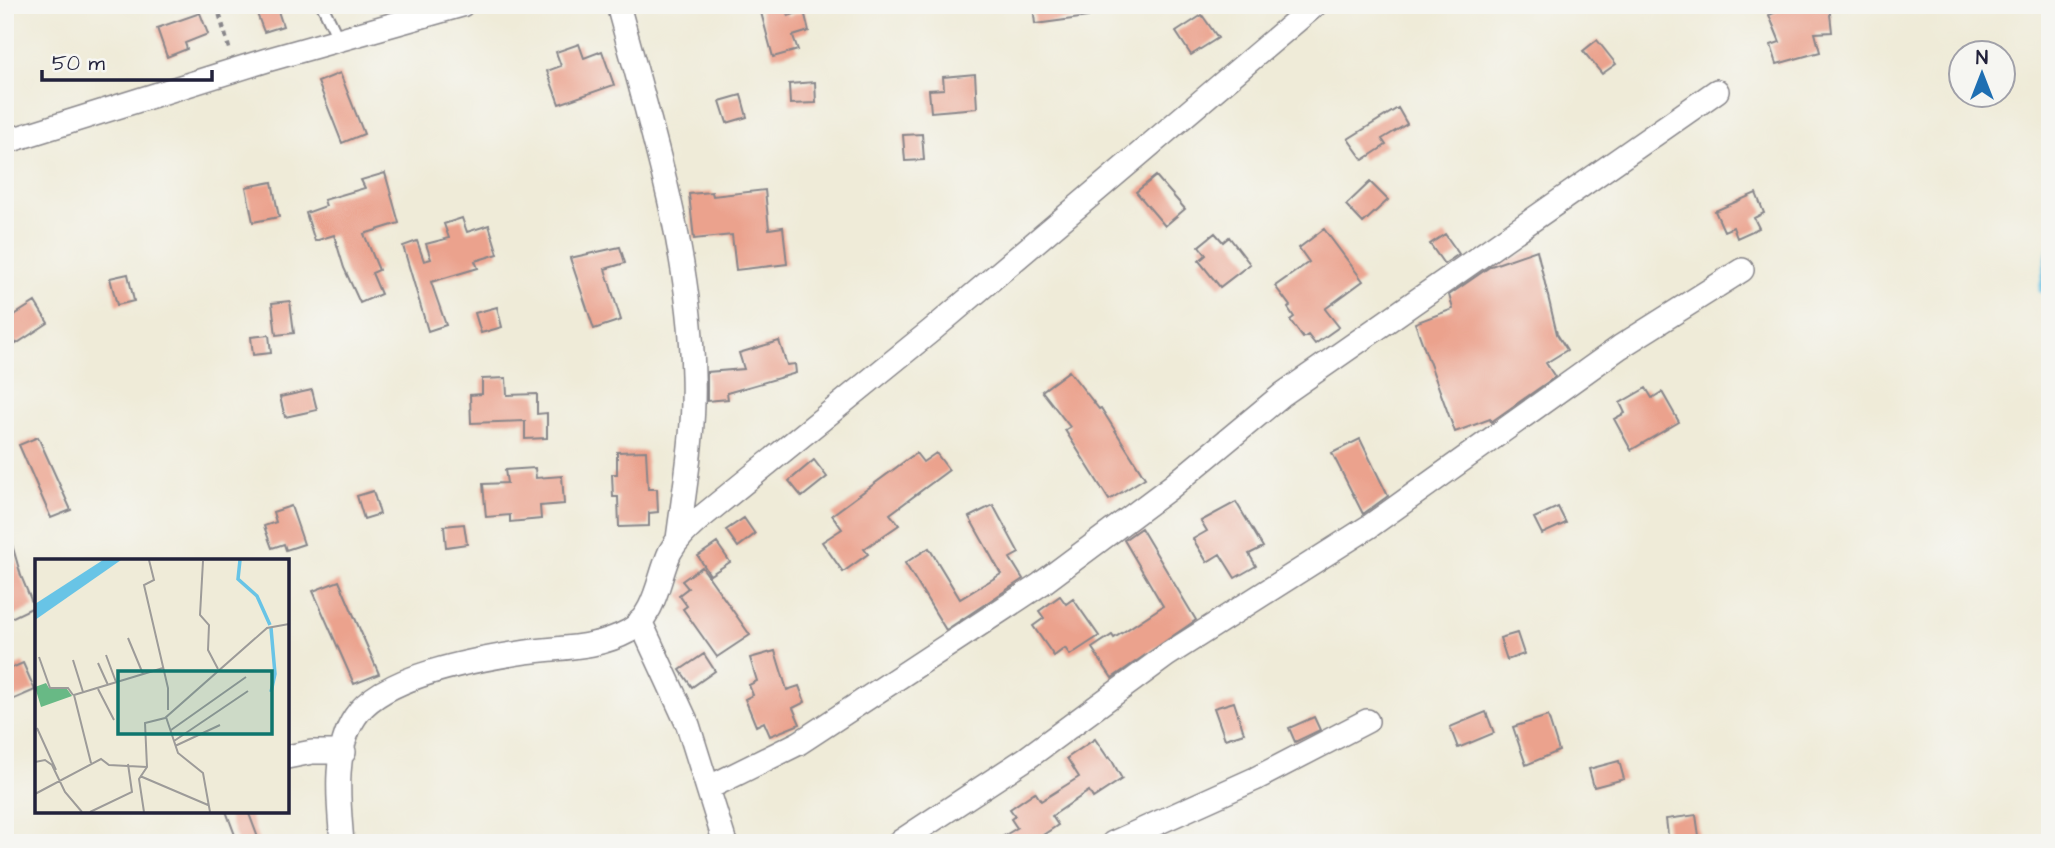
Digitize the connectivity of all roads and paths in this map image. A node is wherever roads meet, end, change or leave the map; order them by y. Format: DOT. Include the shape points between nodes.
graph roads {
  1 [pos="216,5"];
  2 [pos="322,5"];
  3 [pos="462,5"];
  4 [pos="618,5"];
  5 [pos="1315,5"];
  6 [pos="339,40"];
  7 [pos="234,71"];
  8 [pos="1717,91"];
  9 [pos="5,142"];
  10 [pos="1742,270"];
  11 [pos="678,539"];
  12 [pos="640,621"];
  13 [pos="1367,721"];
  14 [pos="344,752"];
  15 [pos="289,757"];
  16 [pos="708,788"];
  17 [pos="342,843"];
  18 [pos="725,843"];
  19 [pos="898,843"];
  20 [pos="1113,843"];
  1 -- 7 [label="path"];
  2 -- 6 [label="lane"];
  3 -- 6 [label="street"];
  4 -- 11 [label="street" via="678,232 686,283 694,377"];
  5 -- 11 [label="street" via="933,330"];
  6 -- 7 [label="street"];
  7 -- 9 [label="street"];
  8 -- 16 [label="street" via="1283,394 1171,487 1030,592 799,743"];
  10 -- 19 [label="street" via="1620,347 1370,526 1167,656 1027,758"];
  11 -- 12 [label="street" via="654,601"];
  12 -- 14 [label="street" via="610,641 478,660 393,688 364,705 353,719"];
  12 -- 16 [label="street" via="688,725"];
  13 -- 20 [label="street" via="1255,779"];
  14 -- 15 [label="street"];
  14 -- 17 [label="street" via="338,794"];
  16 -- 18 [label="street"];
}
